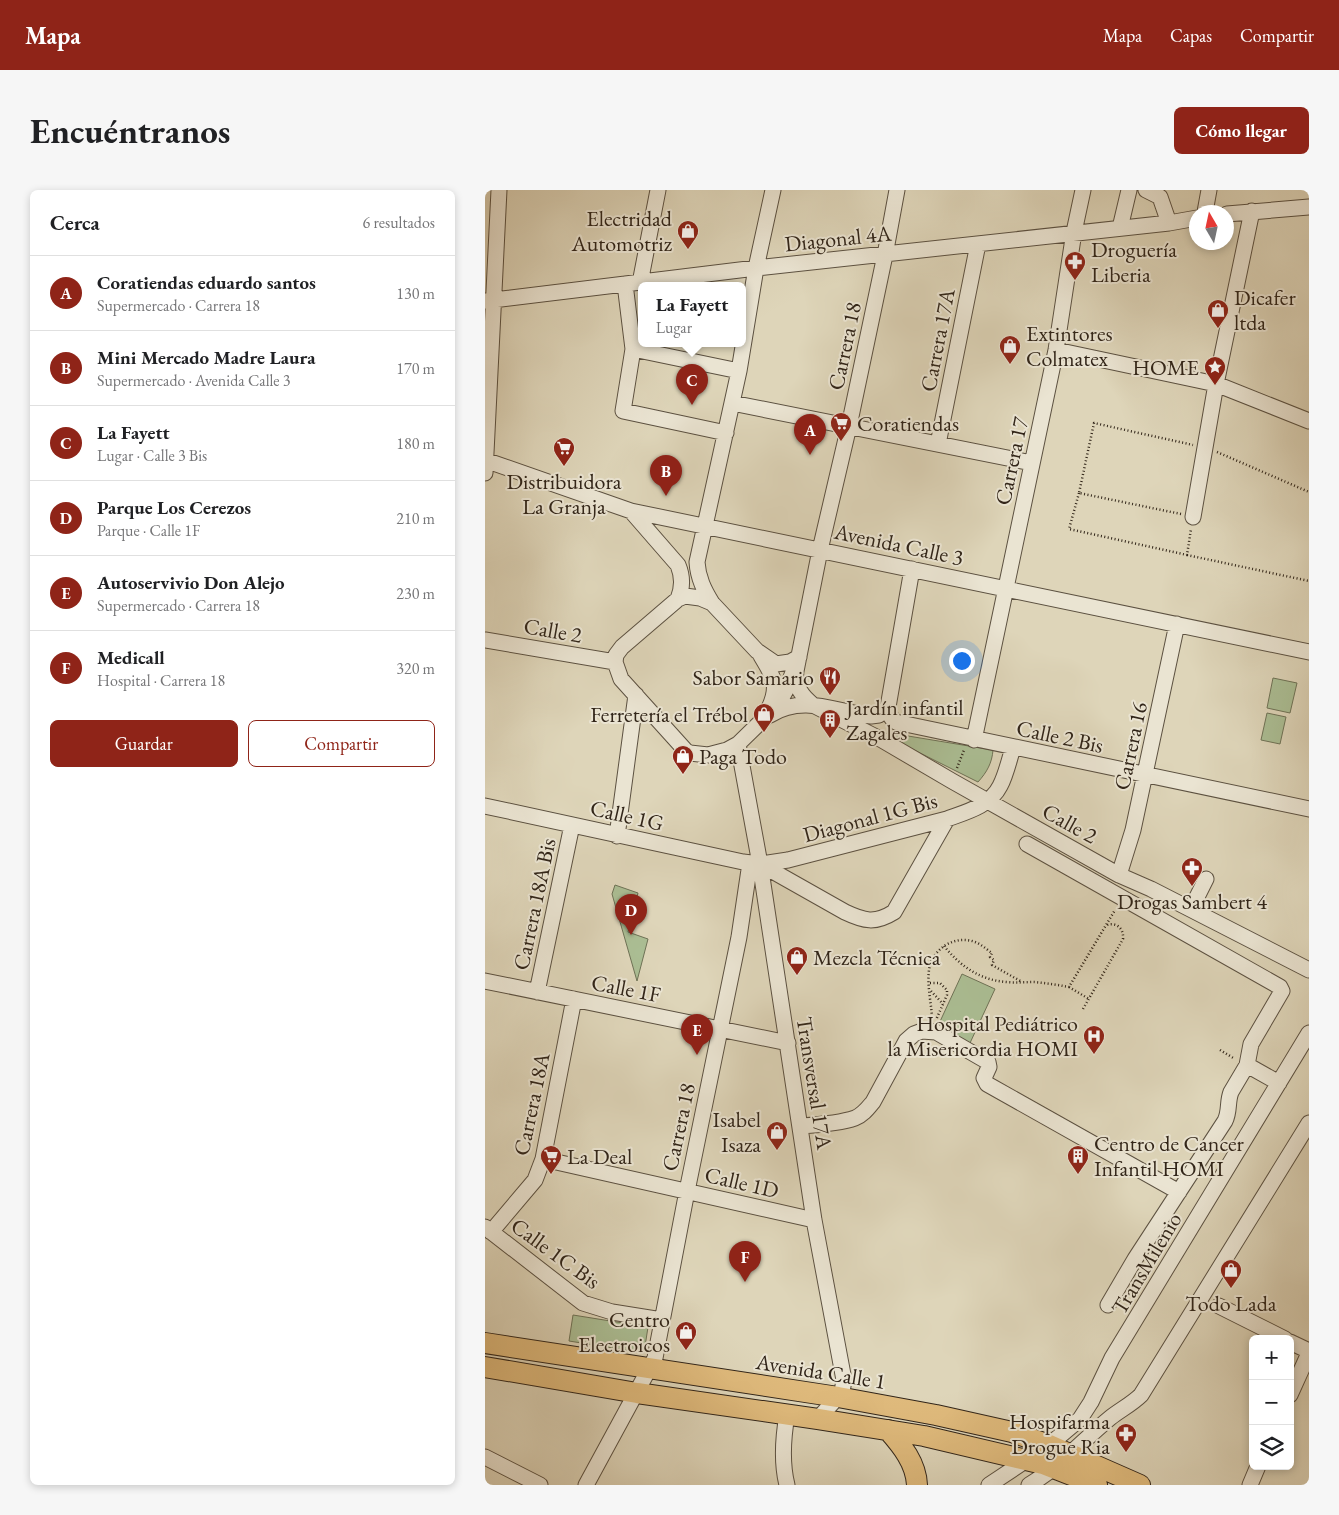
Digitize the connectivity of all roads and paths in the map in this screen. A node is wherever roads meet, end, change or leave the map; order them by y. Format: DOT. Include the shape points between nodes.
graph roads {
  1 [pos="499,190"];
  2 [pos="657,190"];
  3 [pos="773,190"];
  4 [pos="897,190"];
  5 [pos="1083,190"];
  6 [pos="1129,190"];
  7 [pos="1145,190"];
  8 [pos="1209,190"];
  9 [pos="1206,205"];
  10 [pos="1309,207"];
  11 [pos="1252,211"];
  12 [pos="1234,213"];
  13 [pos="1189,219"];
  14 [pos="1169,223"];
  15 [pos="1120,228"];
  16 [pos="1074,232"];
  17 [pos="977,244"];
  18 [pos="885,255"];
  19 [pos="756,268"];
  20 [pos="638,282"];
  21 [pos="641,282"];
  22 [pos="633,283"];
  23 [pos="490,300"];
  24 [pos="746,329"];
  25 [pos="743,347"];
  26 [pos="633,349"];
  27 [pos="1056,350"];
  28 [pos="739,371"];
  29 [pos="1216,384"];
  30 [pos="732,403"];
  31 [pos="1309,421"];
  32 [pos="849,426"];
  33 [pos="726,433"];
  34 [pos="938,444"];
  35 [pos="1206,447"];
  36 [pos="1032,463"];
  37 [pos="485,464"];
  38 [pos="1309,492"];
  39 [pos="1079,493"];
  40 [pos="631,511"];
  41 [pos="1193,517"];
  42 [pos="706,526"];
  43 [pos="820,550"];
  44 [pos="1187,555"];
  45 [pos="912,569"];
  46 [pos="1309,581"];
  47 [pos="1006,588"];
  48 [pos="678,599"];
  49 [pos="712,603"];
  50 [pos="1177,624"];
  51 [pos="485,640"];
  52 [pos="757,651"];
  53 [pos="1309,652"];
  54 [pos="799,656"];
  55 [pos="615,662"];
  56 [pos="636,695"];
  57 [pos="813,705"];
  58 [pos="888,708"];
  59 [pos="764,719"];
  60 [pos="971,739"];
  61 [pos="737,744"];
  62 [pos="1013,748"];
  63 [pos="1146,776"];
  64 [pos="952,781"];
  65 [pos="988,801"];
  66 [pos="485,806"];
  67 [pos="1309,809"];
  68 [pos="947,819"];
  69 [pos="572,825"];
  70 [pos="617,836"];
  71 [pos="1027,844"];
  72 [pos="1075,850"];
  73 [pos="755,863"];
  74 [pos="1065,866"];
  75 [pos="1119,874"];
  76 [pos="1207,879"];
  77 [pos="1121,897"];
  78 [pos="1191,910"];
  79 [pos="1105,925"];
  80 [pos="944,946"];
  81 [pos="1309,970"];
  82 [pos="485,981"];
  83 [pos="1022,982"];
  84 [pos="929,984"];
  85 [pos="1069,987"];
  86 [pos="930,990"];
  87 [pos="537,992"];
  88 [pos="573,999"];
  89 [pos="1089,999"];
  90 [pos="943,1004"];
  91 [pos="1083,1009"];
  92 [pos="721,1029"];
  93 [pos="1309,1033"];
  94 [pos="788,1043"];
  95 [pos="1247,1066"];
  96 [pos="1279,1082"];
  97 [pos="1309,1123"];
  98 [pos="801,1126"];
  99 [pos="543,1160"];
  100 [pos="687,1191"];
  101 [pos="1179,1192"];
  102 [pos="815,1220"];
  103 [pos="488,1230"];
  104 [pos="1108,1305"];
  105 [pos="1219,1306"];
  106 [pos="663,1320"];
  107 [pos="1277,1335"];
  108 [pos="485,1343"];
  109 [pos="1294,1344"];
  110 [pos="1309,1352"];
  111 [pos="485,1367"];
  112 [pos="649,1369"];
  113 [pos="1294,1386"];
  114 [pos="637,1393"];
  115 [pos="839,1397"];
  116 [pos="787,1415"];
  117 [pos="818,1419"];
  118 [pos="888,1430"];
  119 [pos="1049,1444"];
  120 [pos="1071,1454"];
  121 [pos="485,1456"];
  122 [pos="1027,1460"];
  123 [pos="1054,1468"];
  124 [pos="1257,1470"];
  125 [pos="1254,1483"];
  126 [pos="540,1485"];
  127 [pos="586,1485"];
  128 [pos="787,1485"];
  129 [pos="917,1485"];
  130 [pos="989,1485"];
  131 [pos="1029,1485"];
  132 [pos="1097,1485"];
  133 [pos="1140,1485"];
  1 -- 23 [label="street"];
  2 -- 22 [label="street"];
  3 -- 19 [label="street"];
  4 -- 18 [label="street, Carrera 18"];
  5 -- 16 [label="street, Carrera 17"];
  6 -- 15 [label="street"];
  7 -- 14 [label="street" via="1160,197"];
  8 -- 9 [label="street"];
  10 -- 11 [label="street"];
  11 -- 12 [label="street"];
  11 -- 29 [label="street"];
  13 -- 14 [label="street, Diagonal 4A"];
  14 -- 15 [label="street, Diagonal 4A"];
  15 -- 16 [label="street, Diagonal 4A"];
  16 -- 17 [label="street, Diagonal 4A"];
  16 -- 27 [label="street, Carrera 17"];
  17 -- 18 [label="street, Diagonal 4A"];
  17 -- 34 [label="street, Carrera 17A"];
  18 -- 19 [label="street, Diagonal 4A"];
  18 -- 32 [label="street, Carrera 18"];
  19 -- 21 [label="street, Diagonal 4A"];
  19 -- 24 [label="street"];
  20 -- 22 [label="street, Diagonal 4A"];
  22 -- 23 [label="street, Diagonal 4A"];
  22 -- 26 [label="street"];
  23 -- 37 [label="street"];
  25 -- 28 [label="street"];
  26 -- 28 [label="street"];
  26 -- 33 [label="street" via="623,411"];
  27 -- 29 [label="street"];
  27 -- 36 [label="street, Carrera 17"];
  28 -- 30 [label="street"];
  29 -- 31 [label="street"];
  29 -- 35 [label="street"];
  30 -- 32 [label="street"];
  30 -- 33 [label="street"];
  32 -- 34 [label="street"];
  32 -- 43 [label="street, Carrera 18"];
  33 -- 42 [label="street"];
  34 -- 36 [label="street"];
  35 -- 38 [label="path"];
  35 -- 39 [label="path" via="1094,423"];
  35 -- 41 [label="street"];
  36 -- 47 [label="street, Carrera 17"];
  37 -- 40 [label="street, Avenida Calle 3"];
  39 -- 41 [label="path"];
  39 -- 44 [label="path" via="1069,529"];
  40 -- 42 [label="street, Avenida Calle 3"];
  40 -- 48 [label="street" via="678,565 682,587"];
  41 -- 44 [label="path"];
  42 -- 43 [label="street, Avenida Calle 3"];
  42 -- 49 [label="street" via="697,562"];
  43 -- 45 [label="street, Avenida Calle 3"];
  43 -- 54 [label="street, Carrera 18"];
  44 -- 46 [label="path"];
  45 -- 47 [label="street, Avenida Calle 3"];
  45 -- 58 [label="street"];
  47 -- 50 [label="street, Avenida Calle 3"];
  47 -- 60 [label="street, Carrera 17"];
  48 -- 49 [label="street" via="691,596"];
  48 -- 55 [label="street" via="622,647"];
  49 -- 52 [label="street"];
  50 -- 53 [label="street, Avenida Calle 3"];
  50 -- 63 [label="street, Carrera 16"];
  51 -- 55 [label="street, Calle 2"];
  52 -- 54 [label="street" via="781,665"];
  52 -- 59 [label="street, Carrera 18" via="771,671 775,685 773,700"];
  54 -- 57 [label="street, Carrera 18" via="796,682 802,695"];
  54 -- 59 [label="street, Carrera 18" via="778,705"];
  55 -- 56 [label="street" via="621,679"];
  56 -- 61 [label="street, Carrera 18" via="691,754 719,753"];
  56 -- 70 [label="street"];
  57 -- 58 [label="street" via="871,716"];
  57 -- 59 [label="street, Carrera 18" via="790,706"];
  57 -- 64 [label="street, Calle 2"];
  58 -- 60 [label="street, Calle 2 Bis" via="891,719 896,722"];
  59 -- 61 [label="street, Carrera 18"];
  60 -- 62 [label="street, Calle 2 Bis"];
  60 -- 64 [label="path"];
  61 -- 73 [label="street, Transversal 17A"];
  62 -- 63 [label="street, Calle 2 Bis"];
  62 -- 65 [label="street" via="1001,786"];
  63 -- 67 [label="street, Calle 2 Bis"];
  63 -- 75 [label="street, Carrera 16"];
  64 -- 65 [label="street, Calle 2"];
  65 -- 68 [label="street, Diagonal 1G Bis"];
  65 -- 72 [label="street, Calle 2"];
  66 -- 69 [label="street, Calle 1G"];
  68 -- 73 [label="street, Diagonal 1G Bis" via="788,860"];
  68 -- 73 [label="street" via="894,912 879,920 859,919"];
  69 -- 70 [label="street, Calle 1G"];
  69 -- 87 [label="street, Carrera 18A Bis"];
  70 -- 73 [label="street, Calle 1G"];
  71 -- 74 [label="street"];
  72 -- 74 [label="street"];
  72 -- 75 [label="street, Calle 2"];
  73 -- 92 [label="street, Carrera 18"];
  73 -- 94 [label="street, Transversal 17A"];
  74 -- 77 [label="street"];
  75 -- 78 [label="street, Calle 2"];
  76 -- 78 [label="street"];
  77 -- 79 [label="path"];
  77 -- 95 [label="street" via="1281,989 1282,994 1251,1044"];
  78 -- 81 [label="street, Calle 2"];
  79 -- 85 [label="path"];
  79 -- 89 [label="path" via="1117,925 1123,932 1123,939"];
  80 -- 83 [label="path" via="959,963 981,976 997,981"];
  80 -- 83 [label="path" via="963,940 978,943 992,953 990,957 995,960 992,965"];
  80 -- 84 [label="path" via="930,965"];
  82 -- 87 [label="street, Calle 1F"];
  83 -- 85 [label="path"];
  84 -- 86 [label="path"];
  84 -- 90 [label="path" via="939,983 946,988"];
  85 -- 89 [label="path"];
  86 -- 90 [label="path"];
  86 -- 90 [label="path" via="933,1025"];
  87 -- 88 [label="street, Calle 1F"];
  88 -- 92 [label="street, Calle 1F"];
  88 -- 99 [label="street, Carrera 18A"];
  89 -- 91 [label="path"];
  92 -- 94 [label="street, Calle 1F"];
  92 -- 100 [label="street, Carrera 18"];
  93 -- 96 [label="street, TransMilenio"];
  94 -- 98 [label="street, Transversal 17A"];
  95 -- 96 [label="street"];
  95 -- 101 [label="street" via="1231,1092 1227,1116 1205,1163"];
  96 -- 119 [label="street, TransMilenio" via="1112,1358 1091,1402 1079,1419"];
  97 -- 120 [label="street" via="1141,1395 1111,1417"];
  98 -- 101 [label="street" via="847,1120 862,1114 873,1102 906,1041 929,1030 988,1062 984,1078 987,1084"];
  98 -- 102 [label="street, Transversal 17A"];
  99 -- 100 [label="street, Calle 1D"];
  99 -- 103 [label="street, Carrera 18A" via="535,1180"];
  100 -- 102 [label="street, Calle 1D"];
  100 -- 106 [label="street, Carrera 18"];
  101 -- 104 [label="street"];
  102 -- 115 [label="street, Transversal 17A" via="844,1380"];
  103 -- 106 [label="street, Calle 1C Bis" via="583,1303 612,1312"];
  105 -- 107 [label="street"];
  106 -- 112 [label="street, Carrera 18" via="655,1358"];
  108 -- 112 [label="main road, Avenida Calle 1"];
  109 -- 110 [label="street"];
  110 -- 113 [label="street"];
  111 -- 114 [label="main road"];
  112 -- 114 [label="street, Carrera 18"];
  112 -- 115 [label="main road, Avenida Calle 1"];
  114 -- 116 [label="main road"];
  114 -- 127 [label="street, Carrera 18"];
  115 -- 117 [label="street"];
  115 -- 119 [label="main road, Avenida Calle 1" via="1004,1430"];
  116 -- 117 [label="main road"];
  116 -- 128 [label="street" via="783,1446"];
  117 -- 118 [label="main road"];
  118 -- 122 [label="main road"];
  118 -- 129 [label="main road" via="911,1461"];
  119 -- 120 [label="main road, Avenida Calle 1"];
  119 -- 122 [label="street, TransMilenio"];
  120 -- 123 [label="street"];
  120 -- 133 [label="main road, Avenida Calle 1"];
  121 -- 126 [label="street"];
  122 -- 123 [label="main road"];
  122 -- 130 [label="street, TransMilenio"];
  123 -- 131 [label="street"];
  123 -- 132 [label="main road"];
  124 -- 125 [label="street"];
}
